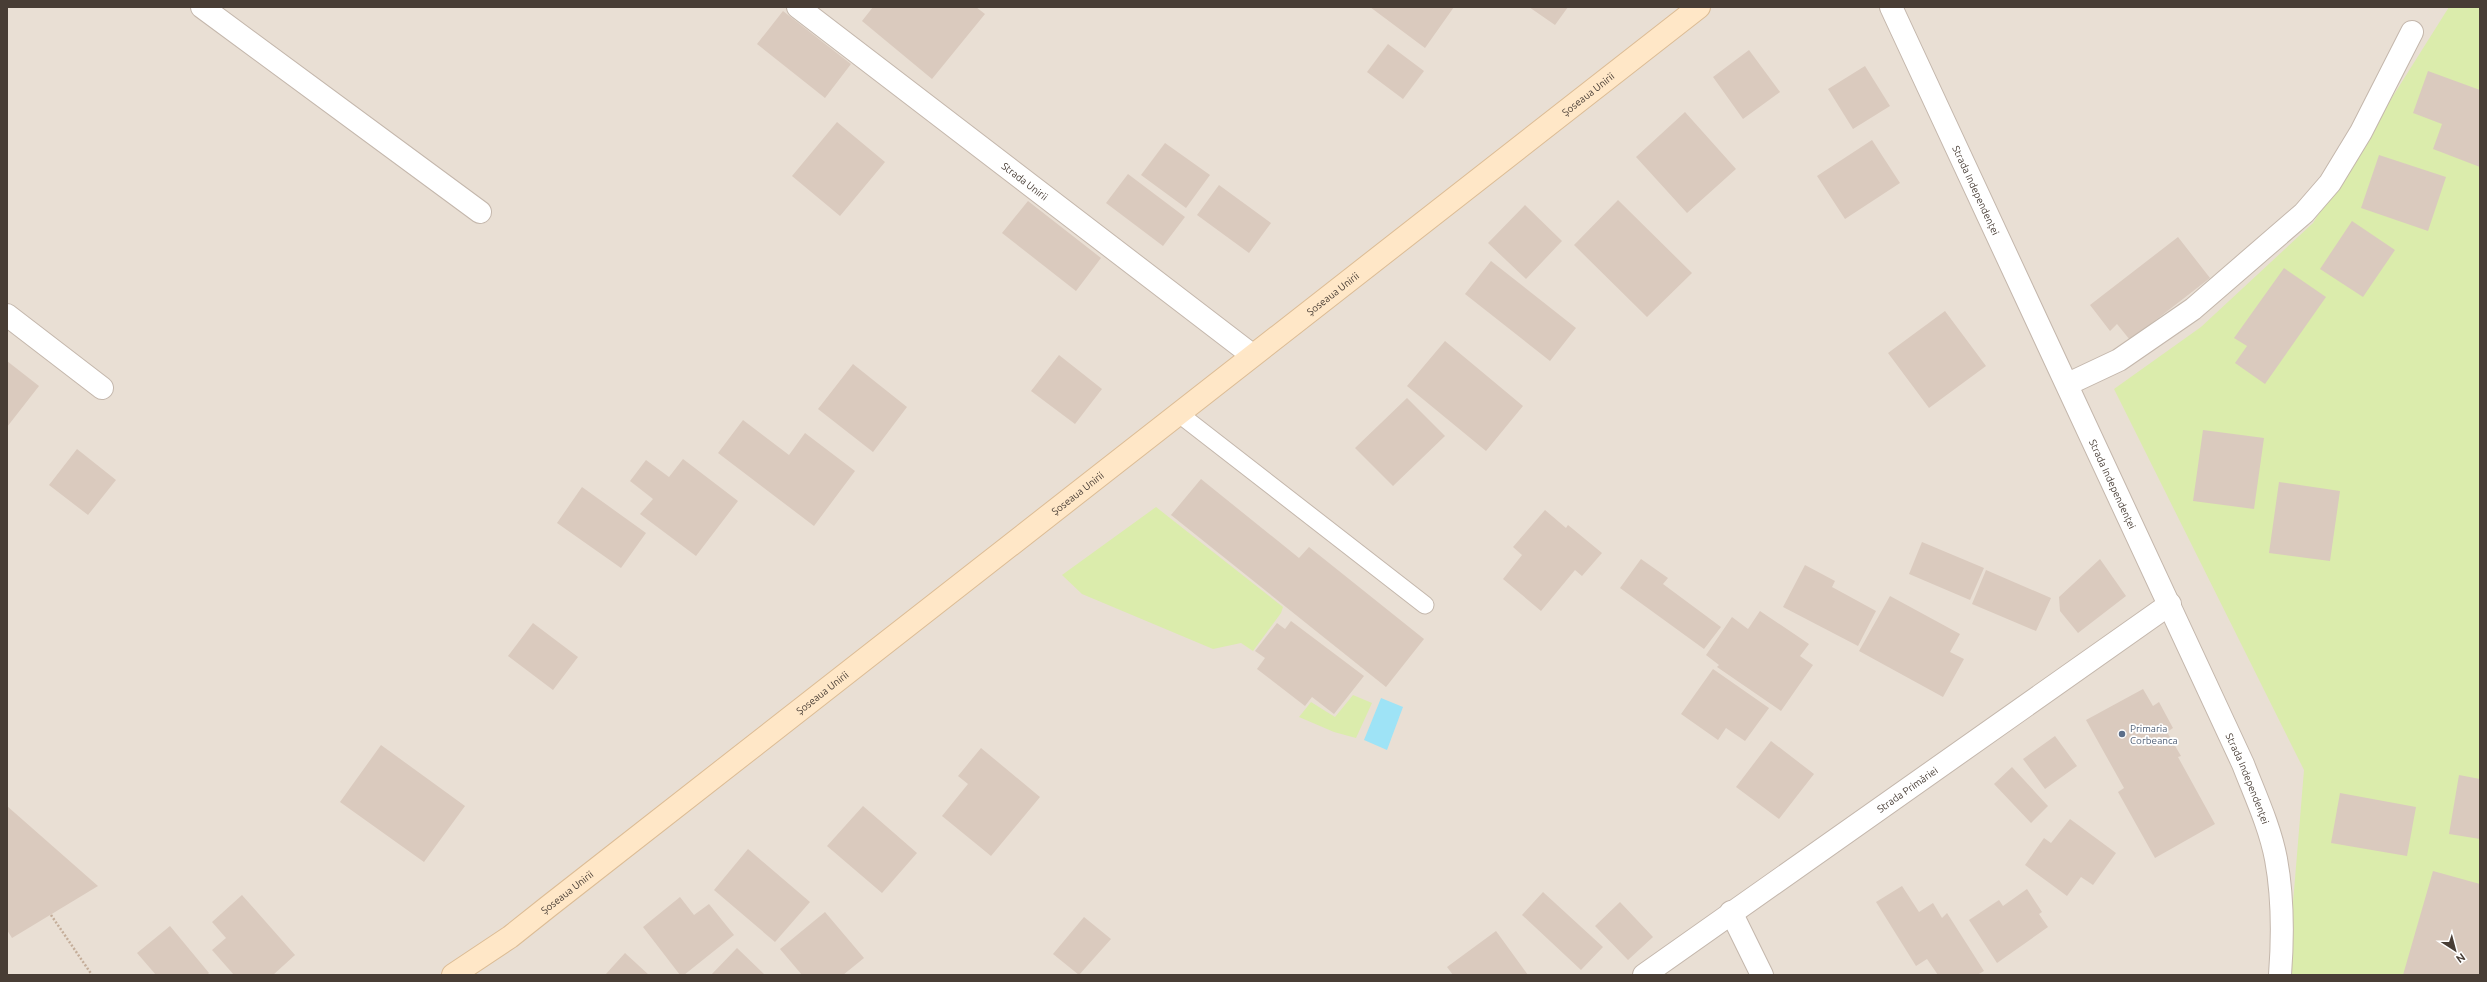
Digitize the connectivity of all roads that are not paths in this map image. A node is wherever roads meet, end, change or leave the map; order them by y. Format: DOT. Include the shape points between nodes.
graph roads {
  1 [pos="202,7"];
  2 [pos="798,7"];
  3 [pos="1699,7"];
  4 [pos="1892,7"];
  5 [pos="2412,32"];
  6 [pos="480,212"];
  7 [pos="7,315"];
  8 [pos="1252,355"];
  9 [pos="2068,384"];
  10 [pos="102,388"];
  11 [pos="1178,413"];
  12 [pos="2170,604"];
  13 [pos="1425,605"];
  14 [pos="1731,912"];
  15 [pos="453,975"];
  16 [pos="1644,975"];
  17 [pos="1762,975"];
  18 [pos="2280,975"];
  1 -- 6 [label="street"];
  2 -- 8 [label="street, Strada Unirii"];
  3 -- 8 [label="main road, Șoseaua Unirii"];
  4 -- 9 [label="street, Strada Independenței"];
  5 -- 9 [label="street" via="2361,132 2330,183 2304,212 2193,309 2119,360"];
  7 -- 10 [label="street"];
  8 -- 11 [label="main road, Șoseaua Unirii"];
  9 -- 12 [label="street, Strada Independenței"];
  11 -- 13 [label="lane"];
  11 -- 15 [label="main road, Șoseaua Unirii" via="510,937"];
  12 -- 14 [label="street, Strada Primăriei"];
  12 -- 18 [label="street, Strada Independenței" via="2243,764 2276,858 2282,904"];
  14 -- 16 [label="street, Strada Primăriei"];
  14 -- 17 [label="street"];
}
